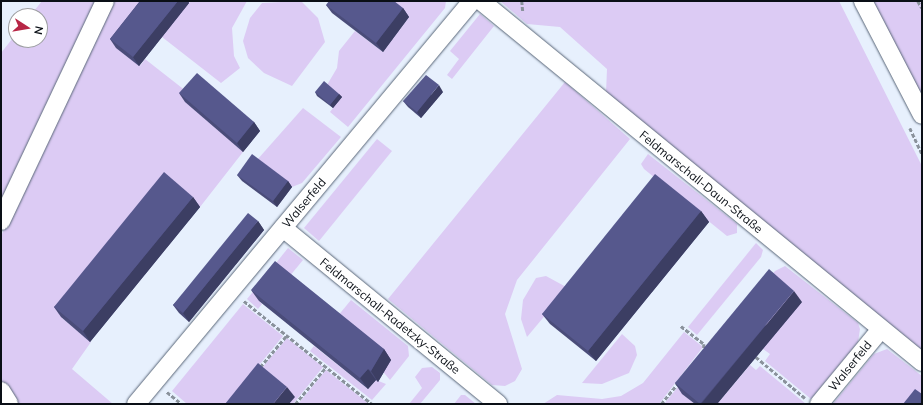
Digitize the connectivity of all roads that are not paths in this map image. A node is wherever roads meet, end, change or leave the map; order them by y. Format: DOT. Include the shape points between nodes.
graph roads {
  1 [pos="105,1"];
  2 [pos="472,1"];
  3 [pos="480,1"];
  4 [pos="863,1"];
  5 [pos="922,116"];
  6 [pos="1,221"];
  7 [pos="283,228"];
  8 [pos="881,329"];
  9 [pos="922,362"];
  10 [pos="1,391"];
  11 [pos="10,404"];
  12 [pos="136,404"];
  13 [pos="498,404"];
  14 [pos="819,404"];
  1 -- 6 [label="street"];
  2 -- 7 [label="street, Walserfeld"];
  3 -- 8 [label="street, Feldmarschall-Daun-Straße"];
  4 -- 5 [label="street"];
  7 -- 12 [label="street, Walserfeld"];
  7 -- 13 [label="street, Feldmarschall-Radetzky-Straße"];
  8 -- 9 [label="street, Feldmarschall-Daun-Straße"];
  8 -- 14 [label="street, Walserfeld"];
  10 -- 11 [label="street"];
}
